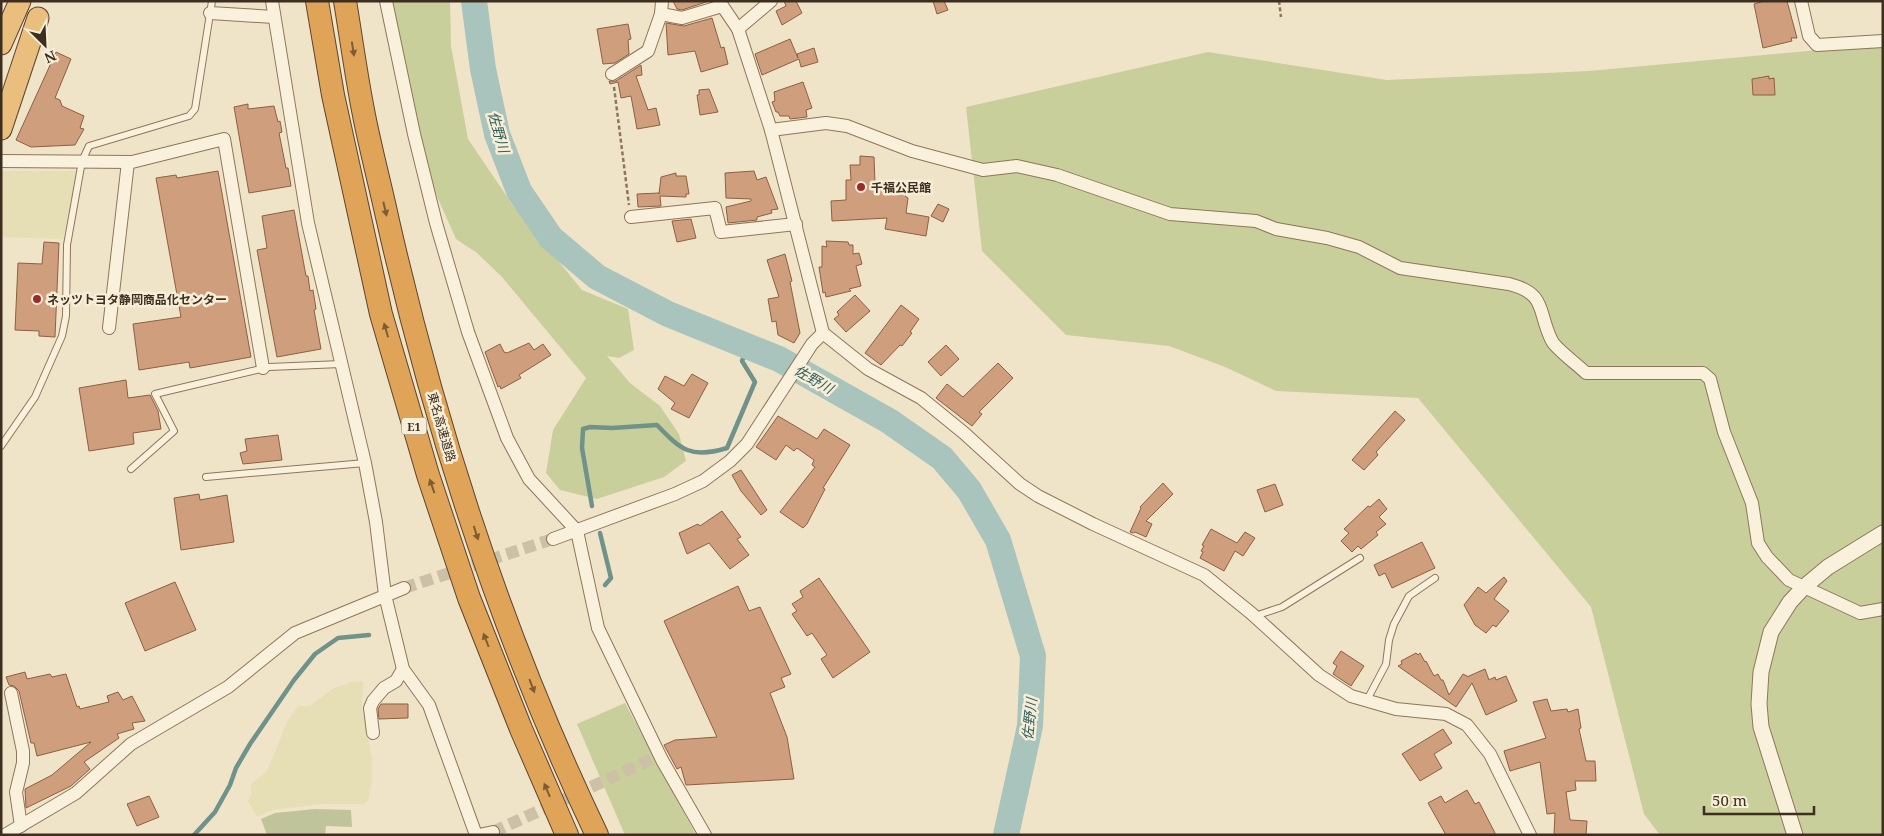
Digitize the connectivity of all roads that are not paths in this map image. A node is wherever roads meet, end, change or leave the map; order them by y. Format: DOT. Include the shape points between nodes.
graph roads {
  1 [pos="20,1"];
  2 [pos="272,1"];
  3 [pos="317,1"];
  4 [pos="345,1"];
  5 [pos="386,1"];
  6 [pos="771,1"];
  7 [pos="1801,1"];
  8 [pos="721,4"];
  9 [pos="211,7"];
  10 [pos="661,7"];
  11 [pos="42,10"];
  12 [pos="274,17"];
  13 [pos="738,29"];
  14 [pos="1883,41"];
  15 [pos="1,44"];
  16 [pos="612,74"];
  17 [pos="1,99"];
  18 [pos="1,129"];
  19 [pos="771,130"];
  20 [pos="1,161"];
  21 [pos="82,161"];
  22 [pos="128,162"];
  23 [pos="631,217"];
  24 [pos="796,224"];
  25 [pos="110,328"];
  26 [pos="824,333"];
  27 [pos="342,364"];
  28 [pos="263,368"];
  29 [pos="1,446"];
  30 [pos="365,462"];
  31 [pos="131,469"];
  32 [pos="206,476"];
  33 [pos="577,531"];
  34 [pos="1883,533"];
  35 [pos="553,538"];
  36 [pos="1360,558"];
  37 [pos="1435,578"];
  38 [pos="1804,587"];
  39 [pos="404,588"];
  40 [pos="385,595"];
  41 [pos="1883,609"];
  42 [pos="1255,616"];
  43 [pos="403,669"];
  44 [pos="11,694"];
  45 [pos="1367,700"];
  46 [pos="373,733"];
  47 [pos="21,826"];
  48 [pos="493,832"];
  49 [pos="6,835"];
  50 [pos="478,835"];
  51 [pos="567,835"];
  52 [pos="597,835"];
  53 [pos="705,835"];
  54 [pos="1530,835"];
  55 [pos="1795,835"];
  1 -- 15 [label="highway"];
  2 -- 12 [label="street"];
  51 -- 3 [label="highway, E1, one-way" via="469,598 428,474 381,314 333,95"];
  4 -- 52 [label="highway, 東名高速道路 / E1, one-way" via="363,111 388,222 444,438 496,594 542,713"];
  5 -- 33 [label="street" via="436,223 468,332 507,438 529,479"];
  6 -- 13 [label="street"];
  7 -- 14 [label="street" via="1809,36 1817,45"];
  8 -- 10 [label="street" via="682,18"];
  8 -- 13 [label="street"];
  9 -- 12 [label="street"];
  9 -- 21 [label="lane" via="195,109 189,116 89,146"];
  10 -- 16 [label="street" via="648,51"];
  11 -- 17 [label="highway"];
  11 -- 18 [label="highway"];
  12 -- 27 [label="street" via="308,223"];
  13 -- 19 [label="street"];
  19 -- 24 [label="street"];
  19 -- 38 [label="street" via="826,124 848,126 912,151 983,170 1017,166 1057,174 1170,214 1256,221 1276,229 1359,247 1400,268 1523,288 1538,300 1553,342 1586,373 1703,373 1710,378 1724,432 1752,503 1758,543 1789,580"];
  20 -- 21 [label="street"];
  21 -- 22 [label="street"];
  21 -- 29 [label="lane" via="67,245 66,316 62,336 35,397"];
  22 -- 25 [label="street"];
  22 -- 28 [label="street" via="224,139"];
  23 -- 24 [label="street" via="715,208 721,232"];
  24 -- 26 [label="street"];
  26 -- 33 [label="street" via="812,344 747,444 730,461 704,481"];
  26 -- 42 [label="street" via="868,369 921,398 1038,496 1204,575"];
  27 -- 28 [label="lane"];
  27 -- 30 [label="street"];
  28 -- 31 [label="lane" via="155,394 174,431"];
  30 -- 32 [label="lane"];
  30 -- 40 [label="street"];
  33 -- 35 [label="street"];
  33 -- 53 [label="street" via="598,628 657,760"];
  34 -- 38 [label="street"];
  36 -- 42 [label="lane" via="1282,607"];
  37 -- 45 [label="lane" via="1409,596 1394,624 1386,664"];
  38 -- 41 [label="street" via="1860,614"];
  38 -- 55 [label="street" via="1790,602 1772,632 1761,672 1759,704 1761,727"];
  39 -- 40 [label="street"];
  40 -- 43 [label="street"];
  40 -- 47 [label="street" via="295,633 228,686 131,744 76,793"];
  42 -- 45 [label="street" via="1319,675 1351,696"];
  43 -- 46 [label="street" via="396,681 372,701"];
  43 -- 50 [label="street" via="430,705"];
  44 -- 47 [label="street" via="23,751 16,792"];
  45 -- 54 [label="street" via="1396,709 1446,714 1467,726 1490,754"];
  47 -- 49 [label="street"];
  48 -- 50 [label="street"];
}
